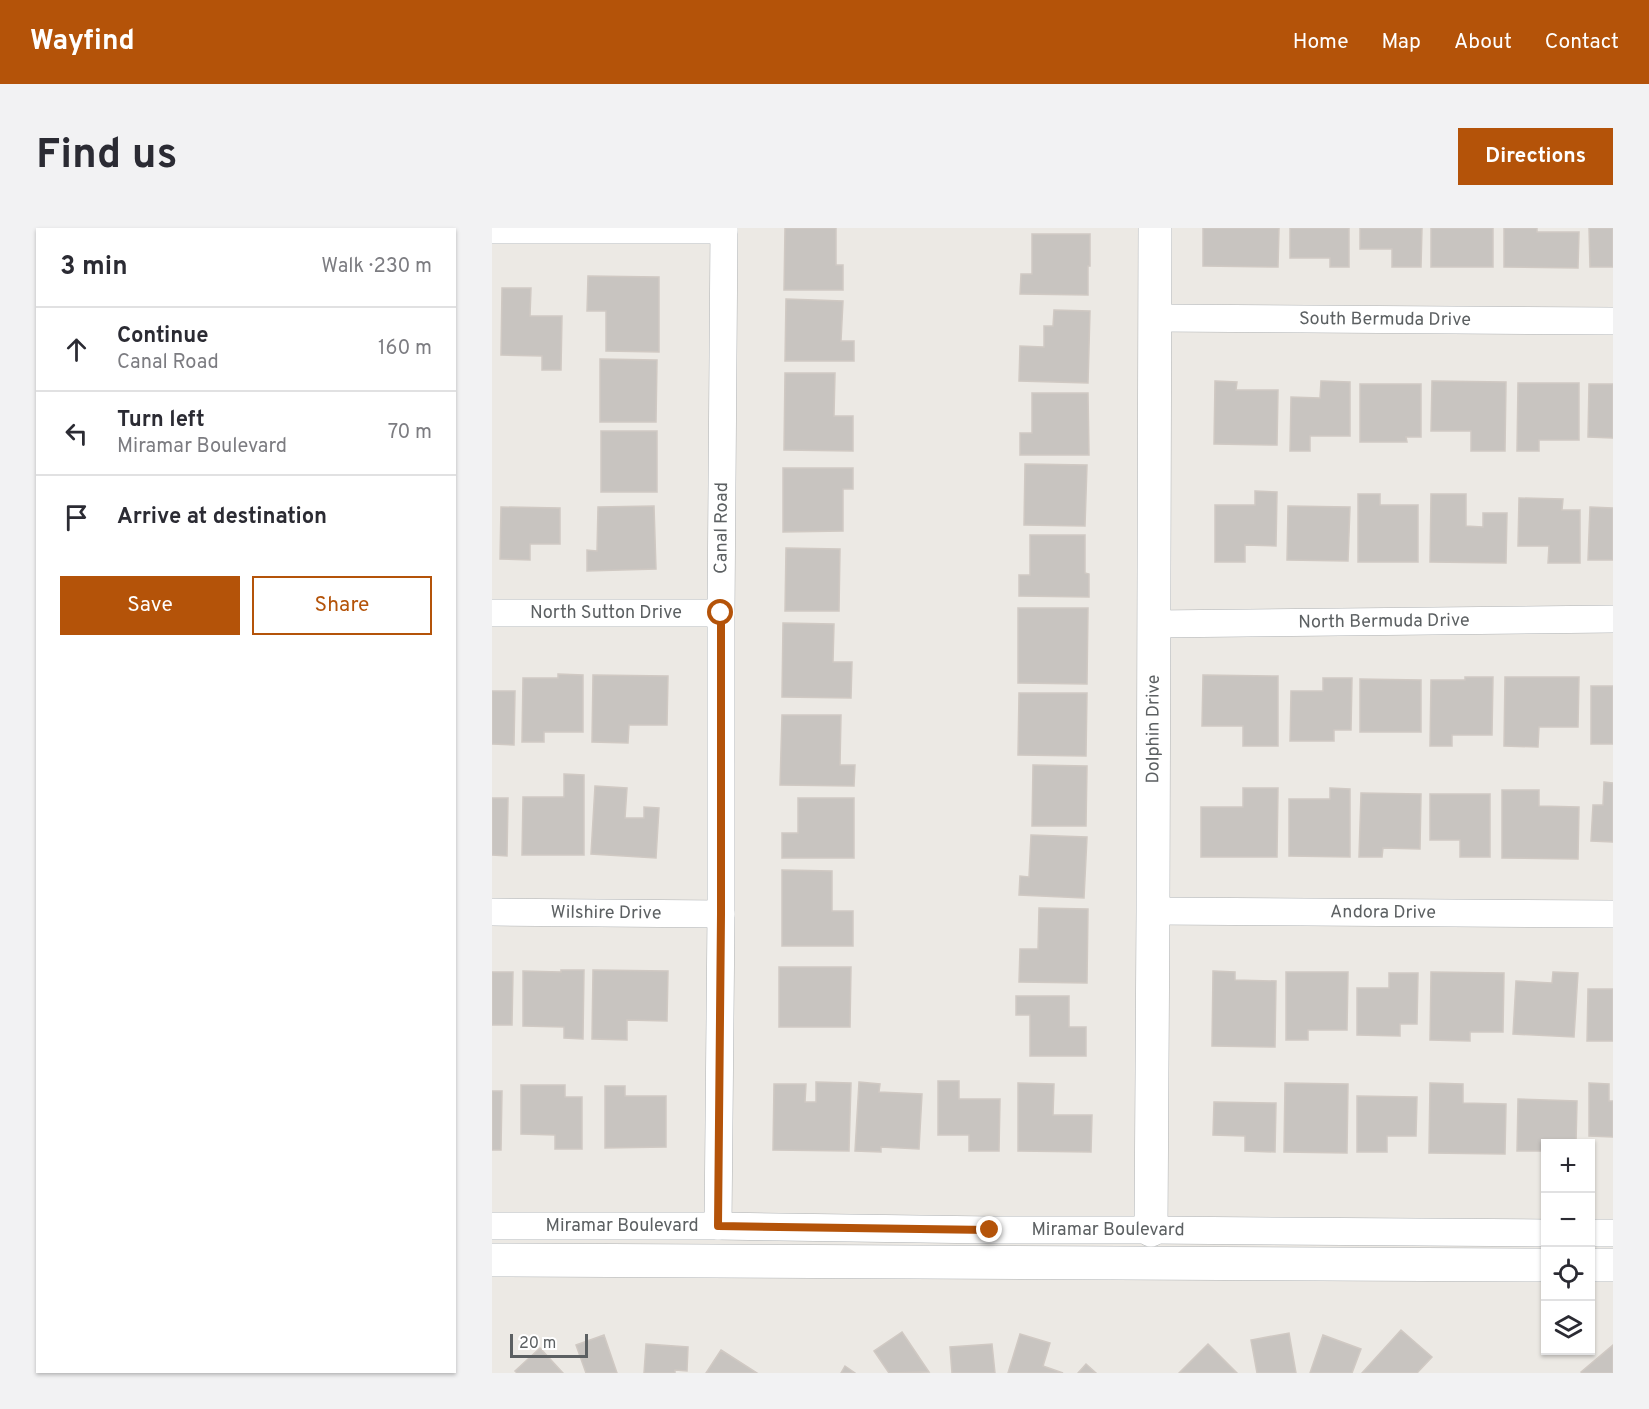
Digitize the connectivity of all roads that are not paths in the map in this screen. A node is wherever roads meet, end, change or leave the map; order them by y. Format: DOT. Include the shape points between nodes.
graph roads {
  1 [pos="1155,228"];
  2 [pos="724,229"];
  3 [pos="492,230"];
  4 [pos="1155,318"];
  5 [pos="1613,321"];
  6 [pos="492,613"];
  7 [pos="721,613"];
  8 [pos="1613,620"];
  9 [pos="1154,624"];
  10 [pos="1153,910"];
  11 [pos="492,912"];
  12 [pos="721,914"];
  13 [pos="1613,914"];
  14 [pos="492,1226"];
  15 [pos="718,1226"];
  16 [pos="1151,1230"];
  17 [pos="1541,1233"];
  18 [pos="1595,1233"];
  19 [pos="1613,1233"];
  20 [pos="492,1260"];
  21 [pos="1541,1265"];
  22 [pos="1595,1265"];
  23 [pos="1613,1265"];
  1 -- 4 [label="street, Dolphin Drive"];
  2 -- 3 [label="street"];
  2 -- 7 [label="street, Canal Road"];
  4 -- 5 [label="street, South Bermuda Drive"];
  4 -- 9 [label="street, Dolphin Drive"];
  6 -- 7 [label="street, North Sutton Drive"];
  7 -- 12 [label="street, Canal Road"];
  8 -- 9 [label="street, North Bermuda Drive"];
  9 -- 10 [label="street, Dolphin Drive"];
  10 -- 13 [label="street, Andora Drive"];
  10 -- 16 [label="street, Dolphin Drive"];
  11 -- 12 [label="street, Wilshire Drive"];
  12 -- 15 [label="street, Canal Road"];
  14 -- 15 [label="street, Miramar Boulevard"];
  15 -- 16 [label="street, Miramar Boulevard"];
  16 -- 17 [label="street, Miramar Boulevard"];
  18 -- 19 [label="street"];
  20 -- 21 [label="street, Miramar Boulevard"];
  22 -- 23 [label="street"];
}
